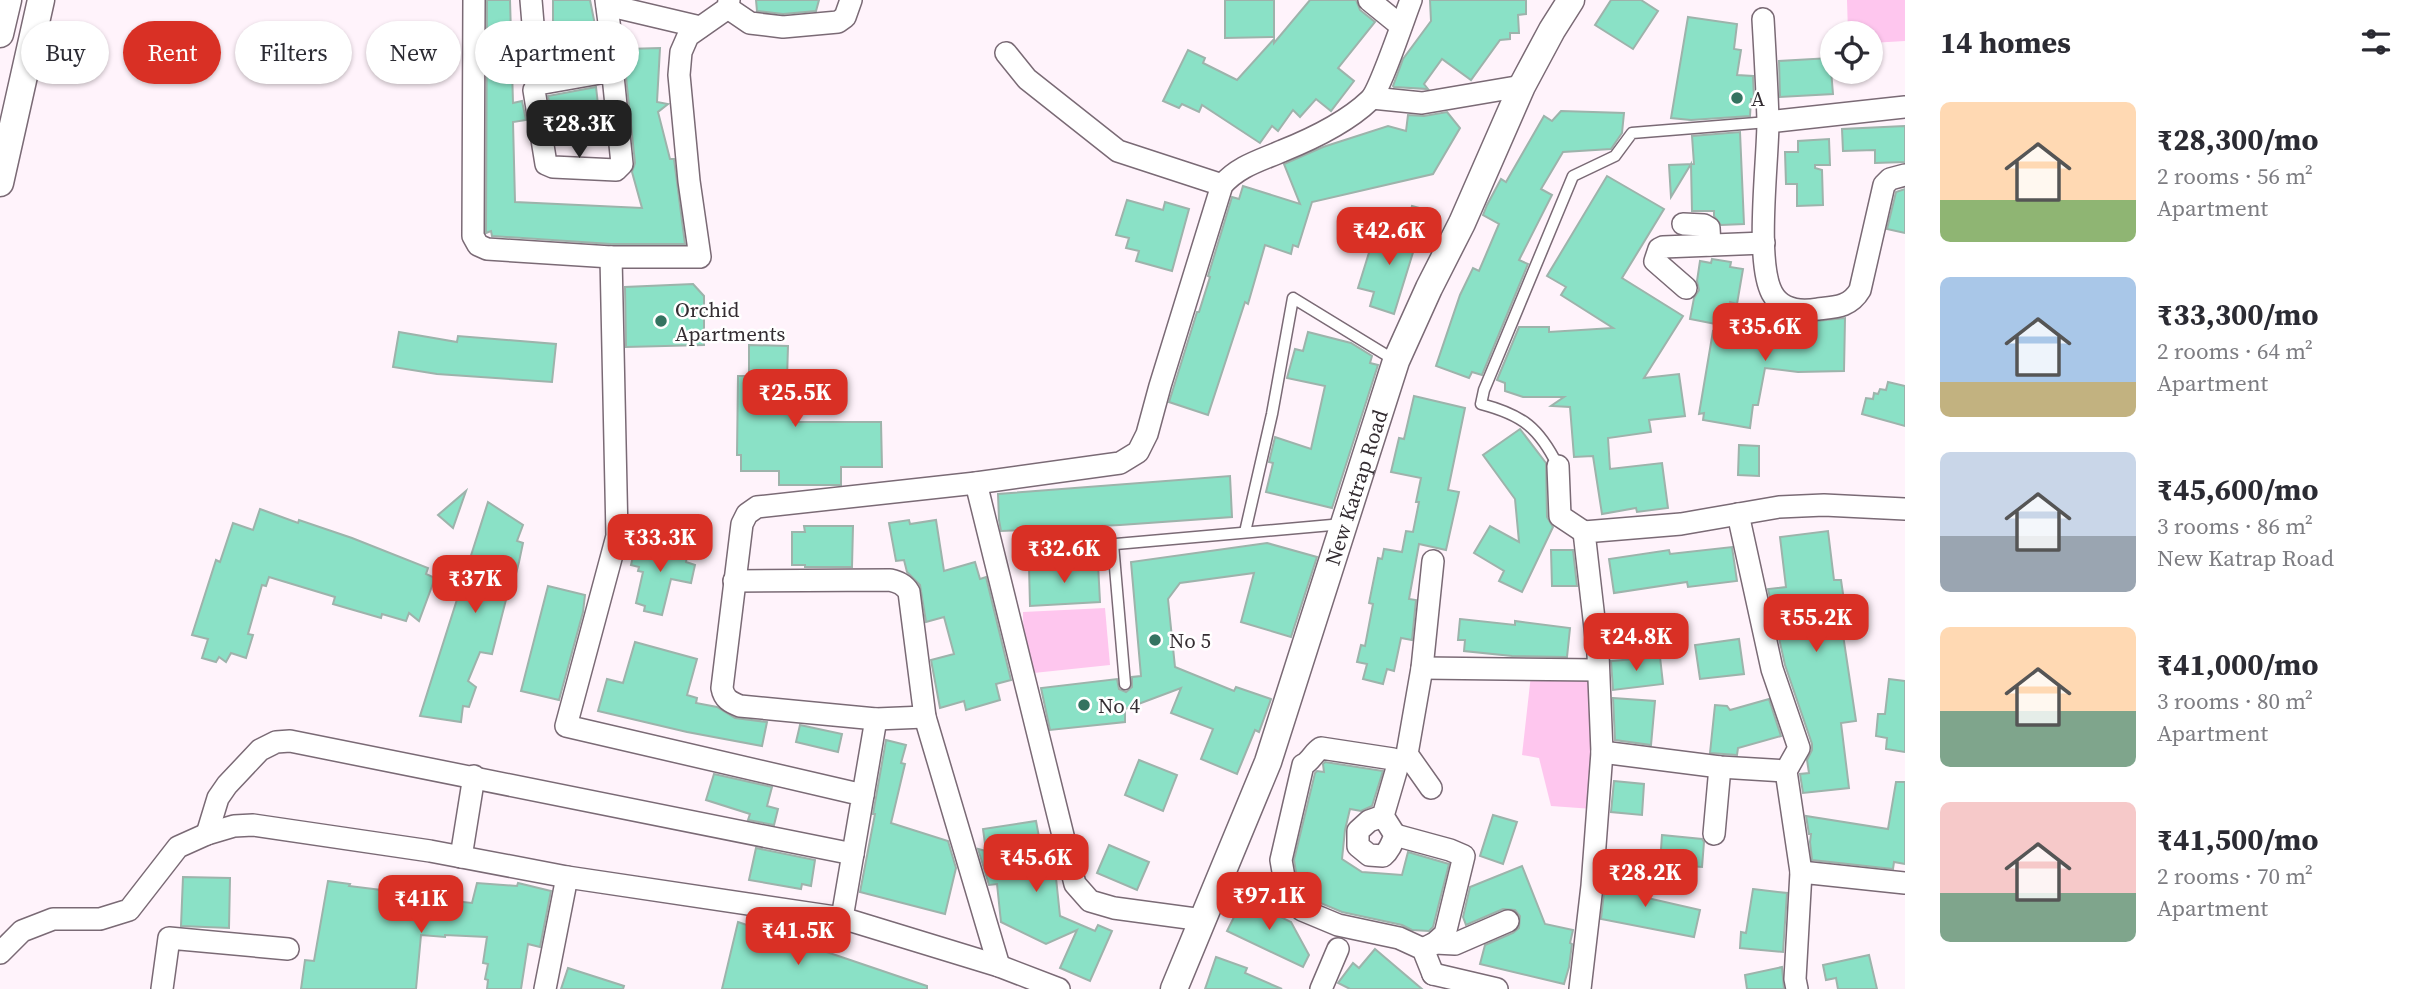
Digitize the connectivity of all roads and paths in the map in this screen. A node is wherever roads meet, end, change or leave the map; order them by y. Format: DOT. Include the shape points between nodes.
graph roads {
  1 [pos="8,0"];
  2 [pos="41,0"];
  3 [pos="474,0"];
  4 [pos="531,0"];
  5 [pos="851,0"];
  6 [pos="1369,0"];
  7 [pos="1411,0"];
  8 [pos="1571,0"];
  9 [pos="607,2"];
  10 [pos="728,4"];
  11 [pos="1763,19"];
  12 [pos="533,21"];
  13 [pos="609,21"];
  14 [pos="1401,26"];
  15 [pos="700,27"];
  16 [pos="0,34"];
  17 [pos="1006,53"];
  18 [pos="538,84"];
  19 [pos="614,84"];
  20 [pos="1522,86"];
  21 [pos="1372,98"];
  22 [pos="1905,107"];
  23 [pos="1768,122"];
  24 [pos="1905,175"];
  25 [pos="0,183"];
  26 [pos="1222,185"];
  27 [pos="1683,224"];
  28 [pos="1764,243"];
  29 [pos="1710,245"];
  30 [pos="611,257"];
  31 [pos="1686,288"];
  32 [pos="1396,361"];
  33 [pos="1559,466"];
  34 [pos="976,483"];
  35 [pos="1905,509"];
  36 [pos="1738,514"];
  37 [pos="1343,524"];
  38 [pos="1245,532"];
  39 [pos="1584,533"];
  40 [pos="1113,544"];
  41 [pos="1025,552"];
  42 [pos="1433,561"];
  43 [pos="734,581"];
  44 [pos="1422,668"];
  45 [pos="1598,670"];
  46 [pos="1125,684"];
  47 [pos="925,717"];
  48 [pos="876,719"];
  49 [pos="1602,752"];
  50 [pos="1720,767"];
  51 [pos="1786,771"];
  52 [pos="474,776"];
  53 [pos="1431,788"];
  54 [pos="863,795"];
  55 [pos="1383,816"];
  56 [pos="207,834"];
  57 [pos="1714,834"];
  58 [pos="1395,835"];
  59 [pos="853,854"];
  60 [pos="461,857"];
  61 [pos="1801,872"];
  62 [pos="566,877"];
  63 [pos="1905,883"];
  64 [pos="842,918"];
  65 [pos="1203,920"];
  66 [pos="1508,921"];
  67 [pos="1429,946"];
  68 [pos="288,949"];
  69 [pos="1338,949"];
  70 [pos="0,953"];
  71 [pos="999,966"];
  72 [pos="1427,981"];
  73 [pos="162,989"];
  74 [pos="545,989"];
  75 [pos="1059,989"];
  76 [pos="1174,989"];
  77 [pos="1321,989"];
  78 [pos="1497,989"];
  79 [pos="1580,989"];
  80 [pos="1797,989"];
  1 -- 16 [label="street"];
  2 -- 25 [label="street"];
  3 -- 30 [label="street" via="473,236 487,249"];
  4 -- 12 [label="street"];
  5 -- 10 [label="street" via="838,22 783,27 750,23"];
  6 -- 14 [label="street"];
  7 -- 14 [label="street"];
  8 -- 20 [label="street, New Katrap Road"];
  9 -- 13 [label="street"];
  9 -- 15 [label="street"];
  10 -- 15 [label="street"];
  11 -- 23 [label="street"];
  14 -- 21 [label="street"];
  15 -- 30 [label="street" via="688,36 679,75 700,257"];
  17 -- 26 [label="street" via="1027,79 1118,152"];
  18 -- 19 [label="street" via="534,90 546,164 616,170 622,159"];
  20 -- 21 [label="street" via="1422,103"];
  20 -- 32 [label="street, New Katrap Road"];
  21 -- 26 [label="street" via="1334,127 1254,161"];
  22 -- 23 [label="street"];
  23 -- 28 [label="street"];
  23 -- 33 [label="lane" via="1632,133 1615,156 1573,176 1481,404 1510,412 1530,426"];
  24 -- 28 [label="street" via="1884,185 1860,290 1846,305 1801,312 1779,303 1770,291"];
  26 -- 34 [label="street" via="1138,452 1120,463"];
  27 -- 29 [label="street" via="1709,228"];
  28 -- 29 [label="street"];
  29 -- 31 [label="street" via="1659,249 1655,261"];
  30 -- 54 [label="street" via="617,536 566,726"];
  32 -- 37 [label="street, New Katrap Road"];
  32 -- 38 [label="lane" via="1293,298"];
  33 -- 39 [label="street" via="1560,516"];
  34 -- 43 [label="street" via="757,507 747,513 743,524"];
  34 -- 65 [label="street" via="1075,884 1090,901 1114,908"];
  35 -- 36 [label="street" via="1824,505"];
  36 -- 39 [label="street"];
  36 -- 51 [label="street" via="1772,670 1799,748"];
  37 -- 38 [label="lane"];
  37 -- 65 [label="street, New Katrap Road" via="1268,762"];
  38 -- 40 [label="lane"];
  39 -- 45 [label="street"];
  40 -- 41 [label="lane"];
  40 -- 46 [label="lane"];
  42 -- 44 [label="street"];
  43 -- 47 [label="street" via="900,582 909,592"];
  43 -- 48 [label="street" via="722,688 728,701 740,706"];
  44 -- 45 [label="street"];
  44 -- 53 [label="street" via="1407,754"];
  45 -- 49 [label="street"];
  47 -- 48 [label="street"];
  47 -- 71 [label="street"];
  48 -- 54 [label="street"];
  49 -- 50 [label="street"];
  49 -- 79 [label="street"];
  50 -- 51 [label="street"];
  50 -- 57 [label="street"];
  51 -- 61 [label="street"];
  52 -- 56 [label="street" via="276,742 260,750 227,785"];
  52 -- 59 [label="street"];
  52 -- 60 [label="street"];
  54 -- 59 [label="street"];
  55 -- 58 [label="street"];
  55 -- 58 [label="street" via="1358,831 1357,846 1369,855 1383,856"];
  55 -- 67 [label="street" via="1397,768 1393,760 1321,748 1303,765 1281,860 1285,883 1302,910 1312,915"];
  56 -- 60 [label="street" via="253,825"];
  56 -- 70 [label="street" via="178,847 129,909 100,919 53,919 22,931"];
  58 -- 67 [label="street" via="1464,856 1445,934"];
  59 -- 64 [label="street"];
  60 -- 62 [label="street"];
  61 -- 63 [label="street"];
  61 -- 80 [label="street"];
  62 -- 64 [label="street"];
  62 -- 74 [label="street"];
  64 -- 71 [label="street"];
  65 -- 76 [label="street, New Katrap Road"];
  66 -- 67 [label="street" via="1455,944"];
  67 -- 72 [label="street"];
  68 -- 73 [label="street" via="169,937"];
  69 -- 77 [label="street"];
  71 -- 75 [label="street"];
  72 -- 78 [label="street"];
}
